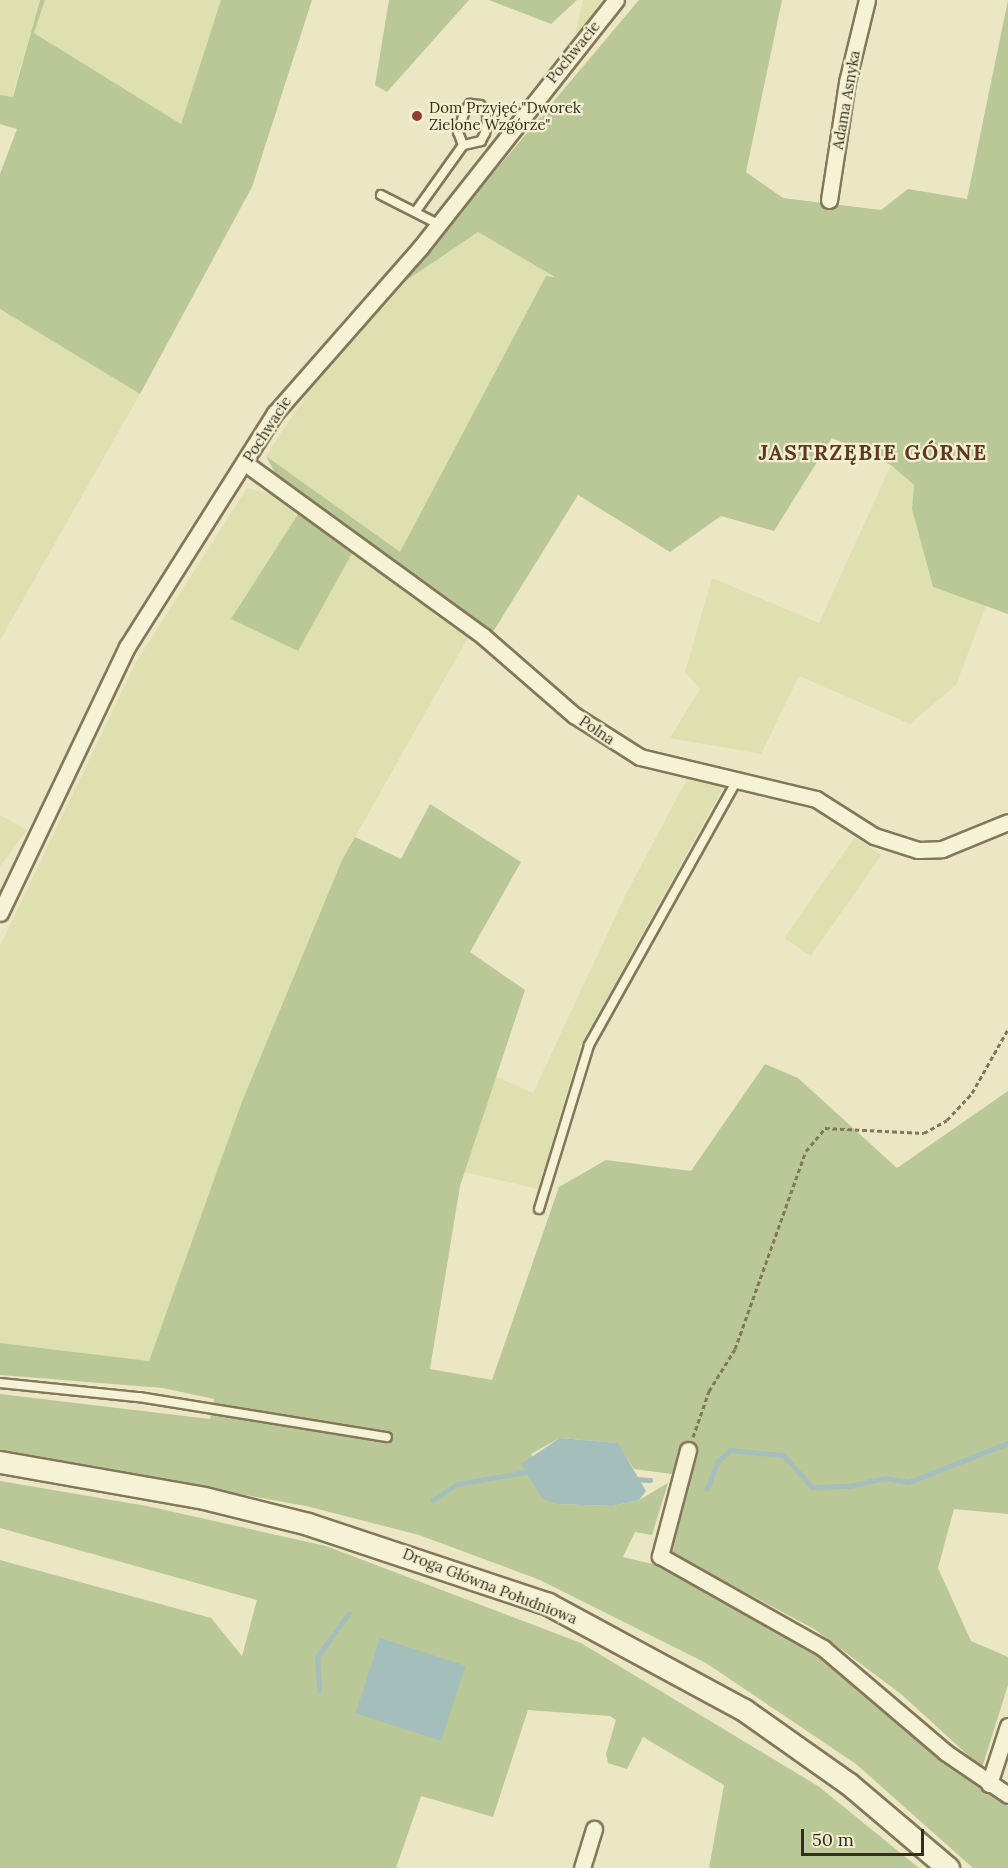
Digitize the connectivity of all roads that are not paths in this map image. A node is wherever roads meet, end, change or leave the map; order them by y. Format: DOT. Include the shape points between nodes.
graph roads {
  1 [pos="616,0"];
  2 [pos="867,0"];
  3 [pos="463,145"];
  4 [pos="381,195"];
  5 [pos="829,200"];
  6 [pos="416,211"];
  7 [pos="438,224"];
  8 [pos="245,463"];
  9 [pos="739,777"];
  10 [pos="1008,822"];
  11 [pos="0,913"];
  12 [pos="539,1209"];
  13 [pos="0,1383"];
  14 [pos="387,1437"];
  15 [pos="688,1450"];
  16 [pos="0,1462"];
  17 [pos="1008,1725"];
  18 [pos="989,1784"];
  19 [pos="1008,1795"];
  20 [pos="594,1829"];
  21 [pos="582,1868"];
  22 [pos="948,1868"];
  1 -- 7 [label="street, Pochwacie"];
  2 -- 5 [label="street, Adama Asnyka" via="847,82"];
  3 -- 3 [label="lane" via="461,119 470,104 480,105 488,115 486,133 481,141"];
  3 -- 6 [label="lane"];
  4 -- 6 [label="lane"];
  6 -- 7 [label="lane"];
  7 -- 8 [label="street, Pochwacie" via="292,392"];
  8 -- 9 [label="street, Polna" via="483,636 534,685 607,738 640,757"];
  8 -- 11 [label="street, Pochwacie" via="127,647"];
  9 -- 10 [label="street, Polna" via="816,799 874,836 918,850 942,849"];
  9 -- 12 [label="lane" via="589,1045"];
  13 -- 14 [label="lane" via="139,1396"];
  15 -- 18 [label="street" via="660,1556 824,1648"];
  16 -- 22 [label="main road, Droga Główna Południowa" via="204,1498 308,1524 548,1604 642,1650 753,1716 849,1784"];
  17 -- 18 [label="street"];
  18 -- 19 [label="street"];
  20 -- 21 [label="street"];
}
